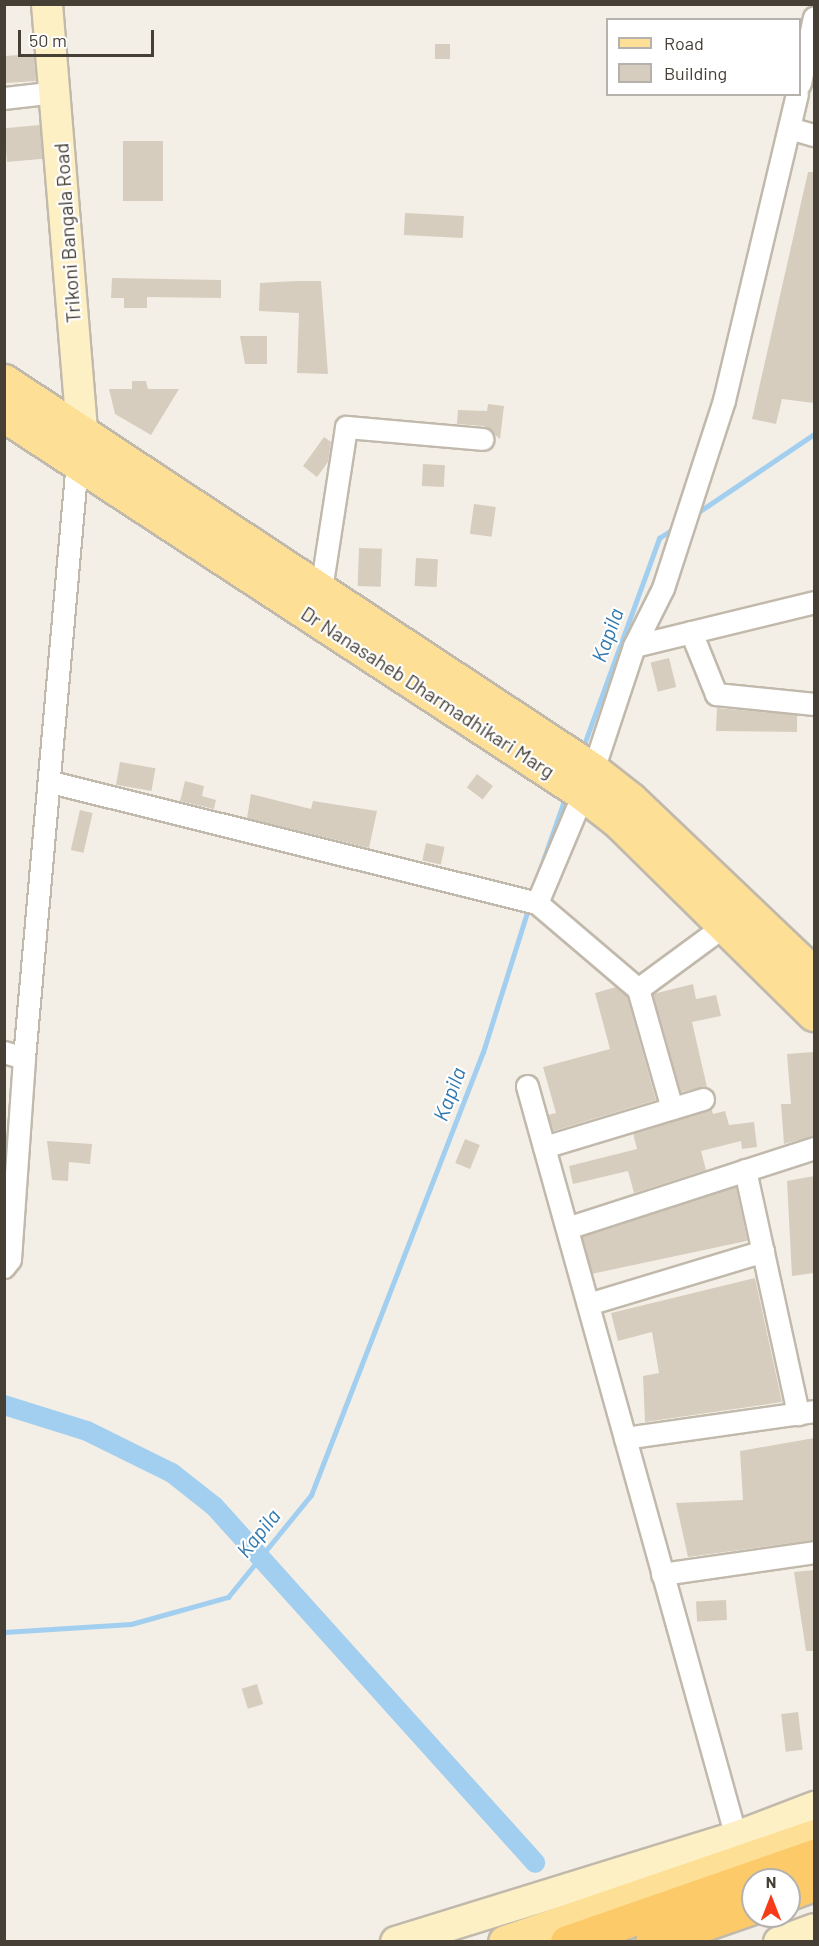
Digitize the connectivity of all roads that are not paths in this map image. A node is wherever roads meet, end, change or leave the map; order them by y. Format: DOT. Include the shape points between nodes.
graph roads {
  1 [pos="47,4"];
  2 [pos="814,17"];
  3 [pos="801,78"];
  4 [pos="56,92"];
  5 [pos="797,96"];
  6 [pos="4,98"];
  7 [pos="789,128"];
  8 [pos="814,135"];
  9 [pos="4,381"];
  10 [pos="4,415"];
  11 [pos="82,428"];
  12 [pos="482,439"];
  13 [pos="77,462"];
  14 [pos="814,602"];
  15 [pos="318,604"];
  16 [pos="692,632"];
  17 [pos="634,646"];
  18 [pos="814,704"];
  19 [pos="51,782"];
  20 [pos="587,782"];
  21 [pos="537,903"];
  22 [pos="725,925"];
  23 [pos="814,974"];
  24 [pos="638,989"];
  25 [pos="814,1014"];
  26 [pos="14,1055"];
  27 [pos="527,1086"];
  28 [pos="703,1099"];
  29 [pos="672,1108"];
  30 [pos="544,1147"];
  31 [pos="814,1148"];
  32 [pos="745,1170"];
  33 [pos="567,1228"];
  34 [pos="763,1251"];
  35 [pos="4,1268"];
  36 [pos="588,1304"];
  37 [pos="806,1413"];
  38 [pos="625,1438"];
  39 [pos="814,1552"];
  40 [pos="662,1574"];
  41 [pos="814,1807"];
  42 [pos="814,1836"];
  43 [pos="736,1837"];
  44 [pos="814,1856"];
  45 [pos="741,1910"];
  46 [pos="741,1926"];
  47 [pos="814,1929"];
  48 [pos="396,1941"];
  49 [pos="504,1941"];
  50 [pos="567,1941"];
  51 [pos="652,1941"];
  52 [pos="696,1941"];
  53 [pos="779,1941"];
  1 -- 4 [label="street, Trikoni Bangala Road"];
  2 -- 3 [label="street"];
  4 -- 6 [label="street"];
  4 -- 11 [label="street, Trikoni Bangala Road"];
  5 -- 7 [label="street"];
  7 -- 8 [label="street"];
  7 -- 17 [label="street" via="724,400 663,588"];
  9 -- 11 [label="main road, Dr Nanasaheb Dharmadhikari Marg"];
  10 -- 13 [label="main road, Dr Nanasaheb Dharmadhikari Marg"];
  11 -- 13 [label="street, Trikoni Bangala Road"];
  11 -- 15 [label="main road, Dr Nanasaheb Dharmadhikari Marg"];
  12 -- 15 [label="street" via="346,427"];
  13 -- 15 [label="main road, Dr Nanasaheb Dharmadhikari Marg"];
  13 -- 19 [label="street"];
  14 -- 16 [label="street"];
  15 -- 20 [label="main road, Dr Nanasaheb Dharmadhikari Marg"];
  16 -- 17 [label="street"];
  16 -- 18 [label="street" via="716,694"];
  17 -- 20 [label="street"];
  19 -- 21 [label="street"];
  19 -- 26 [label="street"];
  20 -- 21 [label="street"];
  20 -- 22 [label="main road, Dr Nanasaheb Dharmadhikari Marg"];
  20 -- 23 [label="main road, Dr Nanasaheb Dharmadhikari Marg" via="630,799"];
  21 -- 24 [label="street"];
  22 -- 24 [label="street"];
  22 -- 25 [label="main road, Dr Nanasaheb Dharmadhikari Marg"];
  24 -- 29 [label="street"];
  26 -- 35 [label="street" via="10,1259"];
  27 -- 30 [label="street"];
  28 -- 29 [label="street"];
  29 -- 30 [label="street"];
  30 -- 33 [label="street"];
  31 -- 32 [label="street"];
  32 -- 33 [label="street"];
  32 -- 34 [label="street"];
  33 -- 36 [label="street"];
  34 -- 36 [label="street"];
  34 -- 37 [label="street"];
  36 -- 38 [label="street"];
  37 -- 38 [label="street"];
  38 -- 40 [label="street"];
  39 -- 40 [label="street"];
  40 -- 43 [label="street"];
  41 -- 43 [label="street"];
  42 -- 49 [label="main road"];
  43 -- 48 [label="street"];
  44 -- 50 [label="highway"];
  45 -- 51 [label="highway"];
  46 -- 52 [label="main road"];
  47 -- 53 [label="street"];
}
